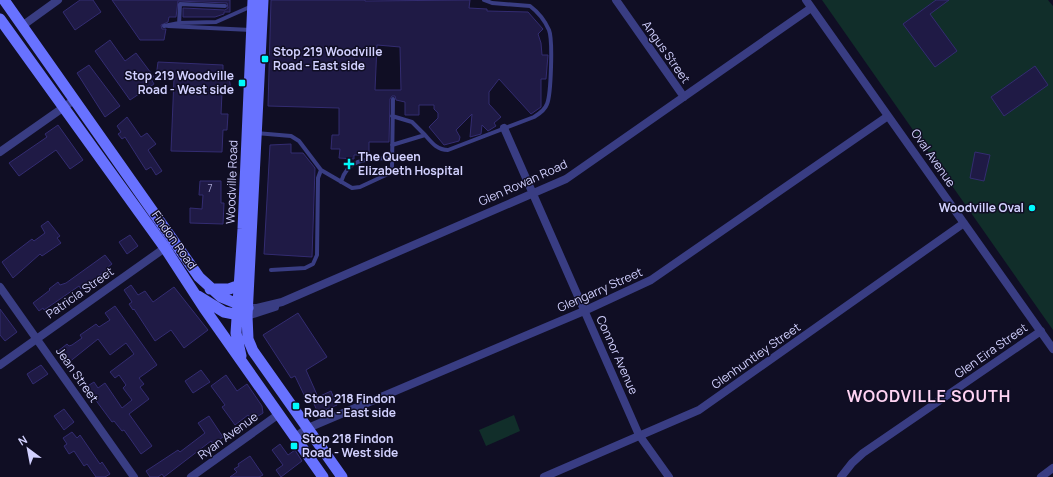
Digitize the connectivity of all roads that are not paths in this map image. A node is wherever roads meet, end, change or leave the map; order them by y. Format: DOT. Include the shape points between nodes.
graph roads {
  1 [pos="4,0"];
  2 [pos="58,0"];
  3 [pos="484,0"];
  4 [pos="616,0"];
  5 [pos="806,0"];
  6 [pos="256,2"];
  7 [pos="501,2"];
  8 [pos="225,6"];
  9 [pos="811,8"];
  10 [pos="13,13"];
  11 [pos="0,21"];
  12 [pos="22,26"];
  13 [pos="179,26"];
  14 [pos="252,30"];
  15 [pos="684,97"];
  16 [pos="393,99"];
  17 [pos="74,100"];
  18 [pos="63,108"];
  19 [pos="392,116"];
  20 [pos="888,116"];
  21 [pos="504,128"];
  22 [pos="252,133"];
  23 [pos="425,136"];
  24 [pos="392,145"];
  25 [pos="0,152"];
  26 [pos="390,158"];
  27 [pos="321,170"];
  28 [pos="341,182"];
  29 [pos="533,193"];
  30 [pos="964,223"];
  31 [pos="174,242"];
  32 [pos="164,248"];
  33 [pos="271,270"];
  34 [pos="240,285"];
  35 [pos="0,287"];
  36 [pos="210,288"];
  37 [pos="197,296"];
  38 [pos="243,311"];
  39 [pos="584,311"];
  40 [pos="1041,331"];
  41 [pos="36,339"];
  42 [pos="1053,349"];
  43 [pos="0,364"];
  44 [pos="244,364"];
  45 [pos="280,414"];
  46 [pos="308,428"];
  47 [pos="639,435"];
  48 [pos="296,437"];
  49 [pos="1053,468"];
  50 [pos="134,477"];
  51 [pos="192,477"];
  52 [pos="323,477"];
  53 [pos="342,477"];
  54 [pos="544,477"];
  55 [pos="669,477"];
  56 [pos="841,477"];
  57 [pos="1041,477"];
  1 -- 10 [label="main road, Findon Road"];
  2 -- 12 [label="street"];
  3 -- 7 [label="lane"];
  4 -- 15 [label="street, Angus Street"];
  5 -- 9 [label="street, Oval Avenue"];
  6 -- 13 [label="lane" via="216,22"];
  6 -- 14 [label="main road, Woodville Road"];
  6 -- 22 [label="main road, Woodville Road"];
  7 -- 21 [label="lane" via="530,6 535,10 549,30 552,53 548,104 534,117"];
  8 -- 13 [label="lane" via="180,4"];
  9 -- 15 [label="street, Glen Rowan Road"];
  9 -- 20 [label="street, Oval Avenue"];
  10 -- 11 [label="street"];
  10 -- 12 [label="main road, Findon Road"];
  11 -- 18 [label="main road, Findon Road"];
  12 -- 17 [label="main road, Findon Road"];
  13 -- 14 [label="lane"];
  14 -- 22 [label="main road, Woodville Road"];
  15 -- 29 [label="street, Glen Rowan Road" via="575,174"];
  16 -- 19 [label="lane"];
  17 -- 18 [label="street"];
  17 -- 31 [label="main road, Findon Road"];
  18 -- 25 [label="street"];
  18 -- 32 [label="main road, Findon Road"];
  19 -- 23 [label="lane" via="412,122"];
  19 -- 24 [label="lane"];
  20 -- 30 [label="street, Oval Avenue"];
  20 -- 39 [label="street, Glengarry Street" via="651,280"];
  21 -- 23 [label="lane" via="448,150 441,150"];
  21 -- 29 [label="street, Connor Avenue"];
  22 -- 27 [label="lane" via="291,136 299,141"];
  22 -- 34 [label="main road, Woodville Road"];
  22 -- 38 [label="main road, Woodville Road"];
  23 -- 24 [label="lane"];
  24 -- 26 [label="lane"];
  26 -- 28 [label="lane" via="362,160 344,173"];
  26 -- 28 [label="lane" via="392,167 388,174 360,187 352,188"];
  27 -- 28 [label="lane"];
  27 -- 33 [label="lane" via="318,178 317,255 313,264 305,268"];
  29 -- 38 [label="street, Glen Rowan Road" via="282,302 275,308"];
  29 -- 39 [label="street, Connor Avenue"];
  30 -- 40 [label="street, Oval Avenue"];
  30 -- 47 [label="street, Glenhuntley Street" via="699,410"];
  31 -- 32 [label="street, Patricia Street"];
  31 -- 36 [label="main road, Findon Road"];
  32 -- 37 [label="main road, Findon Road"];
  32 -- 41 [label="street, Patricia Street"];
  34 -- 36 [label="main road" via="229,289"];
  34 -- 38 [label="main road, Woodville Road"];
  35 -- 41 [label="street, Jean Street"];
  36 -- 38 [label="main road, Findon Road"];
  37 -- 38 [label="main road" via="224,312"];
  37 -- 44 [label="main road, Findon Road"];
  38 -- 44 [label="main road, Woodville Road" via="236,333"];
  38 -- 46 [label="main road" via="253,352"];
  39 -- 46 [label="street, Glengarry Street"];
  39 -- 47 [label="street, Connor Avenue"];
  40 -- 42 [label="street, Oval Avenue"];
  40 -- 56 [label="street, Glen Eira Street" via="863,453"];
  41 -- 43 [label="street, Patricia Street"];
  41 -- 50 [label="street, Jean Street"];
  44 -- 45 [label="main road, Findon Road"];
  45 -- 48 [label="main road, Findon Road"];
  45 -- 51 [label="street, Ryan Avenue"];
  46 -- 48 [label="street, Glengarry Street"];
  46 -- 53 [label="main road"];
  47 -- 54 [label="street, Glenhuntley Street"];
  47 -- 55 [label="street, Connor Avenue"];
  48 -- 52 [label="main road, Findon Road"];
  49 -- 57 [label="street"];
}
